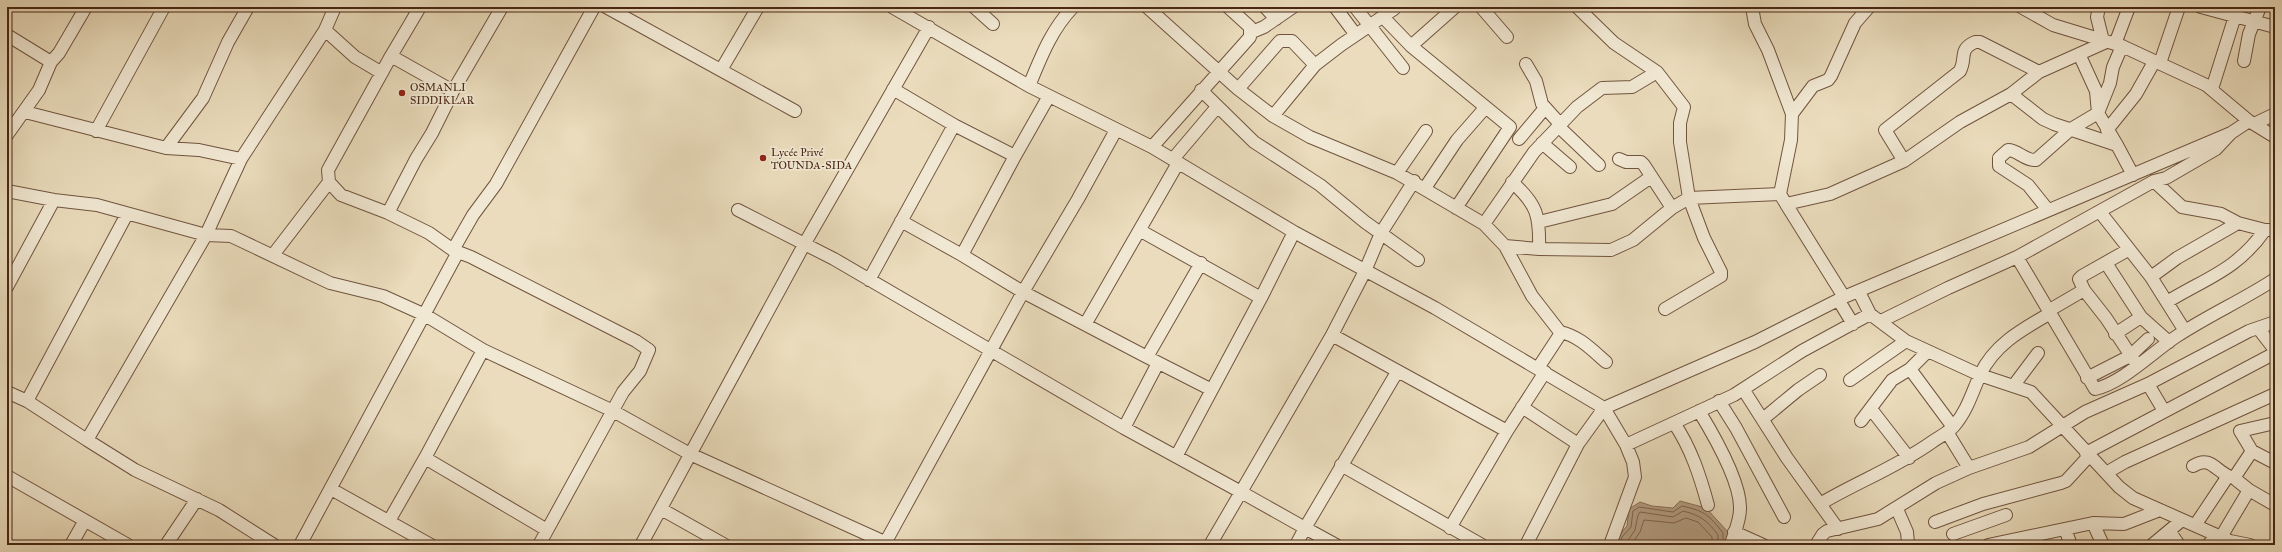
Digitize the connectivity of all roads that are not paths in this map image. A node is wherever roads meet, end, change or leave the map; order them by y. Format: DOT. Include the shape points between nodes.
graph roads {
  1 [pos="86,7"];
  2 [pos="164,7"];
  3 [pos="248,7"];
  4 [pos="335,7"];
  5 [pos="420,7"];
  6 [pos="502,7"];
  7 [pos="594,7"];
  8 [pos="606,7"];
  9 [pos="758,7"];
  10 [pos="892,7"];
  11 [pos="974,7"];
  12 [pos="1073,7"];
  13 [pos="1147,7"];
  14 [pos="1228,7"];
  15 [pos="1265,7"];
  16 [pos="1294,7"];
  17 [pos="1335,7"];
  18 [pos="1355,7"];
  19 [pos="1455,7"];
  20 [pos="1481,7"];
  21 [pos="1577,7"];
  22 [pos="1752,7"];
  23 [pos="1869,7"];
  24 [pos="2021,7"];
  25 [pos="2099,7"];
  26 [pos="2129,7"];
  27 [pos="2178,7"];
  28 [pos="2201,7"];
  29 [pos="2260,7"];
  30 [pos="1395,8"];
  31 [pos="2222,9"];
  32 [pos="2235,16"];
  33 [pos="1383,17"];
  34 [pos="1276,19"];
  35 [pos="2253,20"];
  36 [pos="993,24"];
  37 [pos="1369,26"];
  38 [pos="930,27"];
  39 [pos="2275,27"];
  40 [pos="325,30"];
  41 [pos="1252,32"];
  42 [pos="7,35"];
  43 [pos="1356,35"];
  44 [pos="1507,37"];
  45 [pos="2112,43"];
  46 [pos="1411,46"];
  47 [pos="2079,54"];
  48 [pos="391,56"];
  49 [pos="2244,61"];
  50 [pos="50,62"];
  51 [pos="2157,62"];
  52 [pos="1526,64"];
  53 [pos="1315,65"];
  54 [pos="1403,68"];
  55 [pos="721,70"];
  56 [pos="1219,70"];
  57 [pos="1657,72"];
  58 [pos="2039,72"];
  59 [pos="382,73"];
  60 [pos="1029,86"];
  61 [pos="893,89"];
  62 [pos="1238,89"];
  63 [pos="2212,89"];
  64 [pos="1201,90"];
  65 [pos="453,91"];
  66 [pos="2011,94"];
  67 [pos="1049,96"];
  68 [pos="1217,107"];
  69 [pos="1485,108"];
  70 [pos="1546,108"];
  71 [pos="795,111"];
  72 [pos="25,112"];
  73 [pos="2098,113"];
  74 [pos="1792,114"];
  75 [pos="2275,114"];
  76 [pos="1273,116"];
  77 [pos="2251,122"];
  78 [pos="954,124"];
  79 [pos="1559,125"];
  80 [pos="2071,129"];
  81 [pos="1116,130"];
  82 [pos="2107,130"];
  83 [pos="96,131"];
  84 [pos="1426,131"];
  85 [pos="2231,133"];
  86 [pos="7,135"];
  87 [pos="2275,137"];
  88 [pos="1519,139"];
  89 [pos="1542,143"];
  90 [pos="2117,145"];
  91 [pos="1152,147"];
  92 [pos="166,148"];
  93 [pos="1015,156"];
  94 [pos="241,159"];
  95 [pos="1619,159"];
  96 [pos="1176,161"];
  97 [pos="1904,161"];
  98 [pos="1599,165"];
  99 [pos="1570,167"];
  100 [pos="1397,173"];
  101 [pos="2133,175"];
  102 [pos="1651,177"];
  103 [pos="1414,181"];
  104 [pos="2154,181"];
  105 [pos="329,182"];
  106 [pos="1512,182"];
  107 [pos="1425,188"];
  108 [pos="7,191"];
  109 [pos="1689,198"];
  110 [pos="1783,199"];
  111 [pos="54,200"];
  112 [pos="1456,208"];
  113 [pos="1672,208"];
  114 [pos="738,210"];
  115 [pos="2048,210"];
  116 [pos="2100,212"];
  117 [pos="388,213"];
  118 [pos="127,214"];
  119 [pos="902,221"];
  120 [pos="1539,222"];
  121 [pos="2238,223"];
  122 [pos="1484,224"];
  123 [pos="2270,230"];
  124 [pos="1141,231"];
  125 [pos="1294,232"];
  126 [pos="1382,233"];
  127 [pos="206,235"];
  128 [pos="805,243"];
  129 [pos="1505,246"];
  130 [pos="1539,249"];
  131 [pos="2128,250"];
  132 [pos="456,251"];
  133 [pos="273,255"];
  134 [pos="962,255"];
  135 [pos="2017,257"];
  136 [pos="1418,260"];
  137 [pos="1201,263"];
  138 [pos="2106,263"];
  139 [pos="1365,271"];
  140 [pos="2151,278"];
  141 [pos="2275,279"];
  142 [pos="869,280"];
  143 [pos="7,287"];
  144 [pos="2084,290"];
  145 [pos="1023,292"];
  146 [pos="1859,292"];
  147 [pos="1262,298"];
  148 [pos="1842,299"];
  149 [pos="2167,302"];
  150 [pos="1665,309"];
  151 [pos="2048,312"];
  152 [pos="1870,314"];
  153 [pos="425,315"];
  154 [pos="2141,317"];
  155 [pos="1881,321"];
  156 [pos="2275,322"];
  157 [pos="1086,323"];
  158 [pos="1853,324"];
  159 [pos="2258,328"];
  160 [pos="2185,330"];
  161 [pos="1560,332"];
  162 [pos="2115,334"];
  163 [pos="1332,335"];
  164 [pos="2148,339"];
  165 [pos="1906,341"];
  166 [pos="2169,342"];
  167 [pos="483,350"];
  168 [pos="2275,350"];
  169 [pos="992,352"];
  170 [pos="1927,352"];
  171 [pos="2038,353"];
  172 [pos="2275,353"];
  173 [pos="1153,360"];
  174 [pos="2133,361"];
  175 [pos="1606,362"];
  176 [pos="1910,369"];
  177 [pos="1541,370"];
  178 [pos="1397,372"];
  179 [pos="1820,375"];
  180 [pos="1980,375"];
  181 [pos="1850,380"];
  182 [pos="2148,384"];
  183 [pos="2014,385"];
  184 [pos="1210,389"];
  185 [pos="1743,389"];
  186 [pos="7,392"];
  187 [pos="2275,394"];
  188 [pos="27,401"];
  189 [pos="1719,401"];
  190 [pos="1522,407"];
  191 [pos="1604,408"];
  192 [pos="1871,409"];
  193 [pos="1700,410"];
  194 [pos="2164,411"];
  195 [pos="613,412"];
  196 [pos="1763,419"];
  197 [pos="1861,421"];
  198 [pos="1674,423"];
  199 [pos="2275,423"];
  200 [pos="2061,425"];
  201 [pos="1124,428"];
  202 [pos="1950,430"];
  203 [pos="1507,431"];
  204 [pos="86,440"];
  205 [pos="1578,444"];
  206 [pos="1626,445"];
  207 [pos="2252,451"];
  208 [pos="690,454"];
  209 [pos="2088,454"];
  210 [pos="1177,455"];
  211 [pos="425,458"];
  212 [pos="1909,458"];
  213 [pos="1341,464"];
  214 [pos="2275,464"];
  215 [pos="2193,466"];
  216 [pos="1970,468"];
  217 [pos="2106,473"];
  218 [pos="7,476"];
  219 [pos="2231,477"];
  220 [pos="331,489"];
  221 [pos="2248,490"];
  222 [pos="1241,492"];
  223 [pos="197,499"];
  224 [pos="1820,504"];
  225 [pos="1708,505"];
  226 [pos="2275,505"];
  227 [pos="661,509"];
  228 [pos="1897,509"];
  229 [pos="2160,510"];
  230 [pos="2006,515"];
  231 [pos="1784,517"];
  232 [pos="1948,517"];
  233 [pos="2182,520"];
  234 [pos="389,521"];
  235 [pos="84,522"];
  236 [pos="1935,522"];
  237 [pos="2094,523"];
  238 [pos="2196,524"];
  239 [pos="1305,528"];
  240 [pos="1450,528"];
  241 [pos="1838,529"];
  242 [pos="2065,529"];
  243 [pos="547,530"];
  244 [pos="1734,532"];
  245 [pos="2170,532"];
  246 [pos="2225,539"];
  247 [pos="1955,540"];
  248 [pos="1750,542"];
  249 [pos="1908,543"];
  250 [pos="722,544"];
  251 [pos="887,544"];
  252 [pos="71,545"];
  253 [pos="128,545"];
  254 [pos="166,545"];
  255 [pos="274,545"];
  256 [pos="300,545"];
  257 [pos="431,545"];
  258 [pos="539,545"];
  259 [pos="641,545"];
  260 [pos="1210,545"];
  261 [pos="1296,545"];
  262 [pos="1336,545"];
  263 [pos="1482,545"];
  264 [pos="1526,545"];
  265 [pos="1610,545"];
  266 [pos="1731,545"];
  267 [pos="1763,545"];
  268 [pos="1816,545"];
  269 [pos="1988,545"];
  270 [pos="2071,545"];
  271 [pos="2103,545"];
  272 [pos="2152,545"];
  273 [pos="2179,545"];
  274 [pos="2208,545"];
  275 [pos="2250,545"];
  1 -- 50 [label="street" via="59,53"];
  2 -- 83 [label="street"];
  3 -- 92 [label="street" via="228,42 203,98"];
  4 -- 40 [label="street"];
  5 -- 48 [label="street"];
  6 -- 65 [label="street"];
  7 -- 132 [label="street" via="496,184 473,215"];
  8 -- 55 [label="street"];
  9 -- 55 [label="street"];
  10 -- 38 [label="street"];
  11 -- 36 [label="street"];
  12 -- 60 [label="street" via="1057,25"];
  13 -- 56 [label="street"];
  14 -- 41 [label="street" via="1250,27"];
  15 -- 34 [label="street"];
  16 -- 34 [label="street"];
  17 -- 43 [label="street"];
  18 -- 37 [label="street"];
  19 -- 46 [label="street"];
  20 -- 44 [label="street"];
  21 -- 57 [label="street" via="1614,43"];
  22 -- 74 [label="street" via="1755,24 1768,50"];
  23 -- 74 [label="street" via="1855,23 1831,76 1814,86"];
  24 -- 45 [label="street" via="2053,25"];
  25 -- 45 [label="street" via="2097,17"];
  26 -- 45 [label="street"];
  27 -- 51 [label="street"];
  28 -- 31 [label="street"];
  29 -- 35 [label="street"];
  30 -- 33 [label="street"];
  31 -- 32 [label="street"];
  32 -- 35 [label="street"];
  32 -- 63 [label="street"];
  33 -- 37 [label="street"];
  33 -- 46 [label="street"];
  34 -- 41 [label="street"];
  35 -- 39 [label="street"];
  35 -- 49 [label="street"];
  37 -- 43 [label="street"];
  37 -- 54 [label="street"];
  38 -- 60 [label="street"];
  38 -- 61 [label="street"];
  40 -- 59 [label="street" via="355,57"];
  40 -- 94 [label="street"];
  41 -- 56 [label="street"];
  42 -- 50 [label="street"];
  43 -- 53 [label="street"];
  45 -- 47 [label="street"];
  45 -- 51 [label="street"];
  45 -- 73 [label="street" via="2113,67 2110,83"];
  46 -- 69 [label="street"];
  47 -- 58 [label="street"];
  47 -- 73 [label="street" via="2096,90"];
  48 -- 59 [label="street"];
  48 -- 65 [label="street"];
  50 -- 72 [label="street" via="39,90"];
  51 -- 63 [label="street"];
  51 -- 82 [label="street" via="2136,94"];
  52 -- 70 [label="street" via="1536,81 1539,97"];
  53 -- 62 [label="street" via="1292,41 1280,42"];
  53 -- 76 [label="street"];
  55 -- 71 [label="street"];
  56 -- 62 [label="street"];
  56 -- 64 [label="street"];
  57 -- 79 [label="street" via="1632,87 1602,88"];
  57 -- 109 [label="street" via="1684,107 1680,123 1680,142"];
  58 -- 66 [label="street"];
  58 -- 97 [label="street" via="1980,42 1968,46 1964,51 1960,71 1886,130"];
  59 -- 105 [label="street" via="328,170"];
  60 -- 67 [label="street"];
  61 -- 78 [label="street"];
  61 -- 128 [label="street"];
  62 -- 76 [label="street"];
  63 -- 77 [label="street"];
  64 -- 68 [label="street"];
  64 -- 91 [label="street"];
  65 -- 117 [label="street"];
  66 -- 80 [label="street" via="2043,119"];
  66 -- 97 [label="street" via="1960,122"];
  67 -- 81 [label="street"];
  67 -- 93 [label="street"];
  68 -- 96 [label="street"];
  68 -- 126 [label="street" via="1254,142 1320,185"];
  69 -- 107 [label="street" via="1457,140"];
  69 -- 112 [label="street" via="1510,128"];
  70 -- 79 [label="street"];
  70 -- 88 [label="street"];
  72 -- 83 [label="street"];
  72 -- 86 [label="street"];
  73 -- 80 [label="street"];
  73 -- 82 [label="street"];
  74 -- 110 [label="street"];
  75 -- 77 [label="street"];
  76 -- 100 [label="street" via="1310,137"];
  77 -- 85 [label="street"];
  77 -- 87 [label="street"];
  78 -- 93 [label="street"];
  78 -- 119 [label="street"];
  79 -- 89 [label="street"];
  79 -- 98 [label="street"];
  80 -- 90 [label="street"];
  80 -- 115 [label="street" via="2036,160 2008,150 1998,162 1999,166 2028,185"];
  81 -- 91 [label="street"];
  81 -- 145 [label="street"];
  82 -- 90 [label="street"];
  83 -- 92 [label="street"];
  84 -- 100 [label="street"];
  85 -- 101 [label="street"];
  85 -- 104 [label="street" via="2227,140 2206,156 2166,178"];
  89 -- 99 [label="street"];
  89 -- 106 [label="street"];
  90 -- 101 [label="street"];
  91 -- 96 [label="street"];
  92 -- 94 [label="street" via="199,150"];
  93 -- 134 [label="street"];
  94 -- 127 [label="street"];
  95 -- 102 [label="street" via="1626,162 1641,162"];
  96 -- 124 [label="street"];
  96 -- 125 [label="street"];
  97 -- 110 [label="street" via="1830,194"];
  100 -- 103 [label="street"];
  101 -- 115 [label="street"];
  102 -- 113 [label="street"];
  102 -- 120 [label="street" via="1612,204"];
  103 -- 107 [label="street"];
  103 -- 126 [label="street"];
  104 -- 116 [label="street"];
  104 -- 121 [label="street" via="2182,207 2221,214"];
  105 -- 117 [label="street" via="341,195"];
  105 -- 133 [label="street"];
  106 -- 120 [label="street" via="1532,201"];
  106 -- 122 [label="street"];
  107 -- 112 [label="street"];
  108 -- 111 [label="street"];
  109 -- 110 [label="street"];
  109 -- 113 [label="street"];
  109 -- 150 [label="street" via="1721,276"];
  110 -- 148 [label="street"];
  111 -- 118 [label="street" via="97,205"];
  111 -- 143 [label="street"];
  112 -- 122 [label="street"];
  113 -- 130 [label="street" via="1633,240 1619,248"];
  114 -- 128 [label="street"];
  115 -- 146 [label="street"];
  116 -- 131 [label="street"];
  116 -- 135 [label="street"];
  117 -- 132 [label="street"];
  118 -- 127 [label="street"];
  118 -- 188 [label="street"];
  119 -- 134 [label="street"];
  119 -- 142 [label="street"];
  120 -- 130 [label="street"];
  121 -- 123 [label="street"];
  121 -- 140 [label="street" via="2178,258"];
  122 -- 129 [label="street"];
  123 -- 149 [label="street" via="2228,269"];
  124 -- 137 [label="street"];
  124 -- 157 [label="street"];
  125 -- 139 [label="street"];
  125 -- 147 [label="street"];
  126 -- 136 [label="street"];
  126 -- 139 [label="street"];
  127 -- 133 [label="street" via="231,236"];
  127 -- 204 [label="street"];
  128 -- 142 [label="street"];
  128 -- 208 [label="street"];
  129 -- 130 [label="street"];
  129 -- 161 [label="street" via="1532,296"];
  131 -- 138 [label="street"];
  131 -- 140 [label="street"];
  132 -- 153 [label="street"];
  132 -- 195 [label="street" via="636,341 648,350 640,371 623,392"];
  133 -- 153 [label="street" via="330,283 383,296"];
  134 -- 145 [label="street"];
  135 -- 151 [label="street"];
  135 -- 155 [label="street"];
  137 -- 147 [label="street"];
  137 -- 173 [label="street"];
  138 -- 144 [label="street" via="2080,277"];
  138 -- 154 [label="street"];
  139 -- 163 [label="street"];
  139 -- 177 [label="street" via="1435,308"];
  140 -- 149 [label="street"];
  141 -- 160 [label="street" via="2253,294"];
  142 -- 169 [label="street"];
  144 -- 151 [label="street"];
  144 -- 162 [label="street"];
  145 -- 157 [label="street"];
  145 -- 169 [label="street"];
  146 -- 148 [label="street"];
  146 -- 152 [label="street"];
  147 -- 184 [label="street"];
  148 -- 158 [label="street"];
  148 -- 191 [label="street" via="1755,342"];
  149 -- 160 [label="street"];
  151 -- 174 [label="street" via="2093,389 2097,389"];
  151 -- 180 [label="street" via="2004,343"];
  152 -- 155 [label="street"];
  152 -- 158 [label="street"];
  153 -- 167 [label="street"];
  153 -- 220 [label="street"];
  154 -- 162 [label="street"];
  154 -- 166 [label="street"];
  155 -- 165 [label="street"];
  156 -- 159 [label="street"];
  157 -- 173 [label="street"];
  158 -- 185 [label="street" via="1802,351"];
  159 -- 168 [label="street"];
  159 -- 182 [label="street"];
  160 -- 166 [label="street"];
  161 -- 175 [label="street" via="1582,340"];
  161 -- 177 [label="street"];
  162 -- 174 [label="street"];
  163 -- 178 [label="street"];
  163 -- 222 [label="street"];
  164 -- 174 [label="street"];
  165 -- 170 [label="street"];
  165 -- 181 [label="street"];
  166 -- 174 [label="street"];
  167 -- 195 [label="street"];
  167 -- 211 [label="street"];
  169 -- 201 [label="street"];
  169 -- 251 [label="street"];
  170 -- 176 [label="street"];
  170 -- 180 [label="street"];
  171 -- 183 [label="street"];
  172 -- 194 [label="street"];
  173 -- 184 [label="street"];
  173 -- 201 [label="street"];
  176 -- 192 [label="street" via="1892,380"];
  176 -- 202 [label="street"];
  177 -- 190 [label="street"];
  177 -- 191 [label="street"];
  178 -- 203 [label="street"];
  178 -- 213 [label="street"];
  179 -- 196 [label="street"];
  180 -- 183 [label="street"];
  180 -- 202 [label="street" via="1970,401"];
  182 -- 194 [label="street"];
  182 -- 200 [label="street"];
  183 -- 200 [label="street" via="2031,392"];
  184 -- 210 [label="street"];
  185 -- 189 [label="street"];
  185 -- 196 [label="street"];
  186 -- 188 [label="street"];
  187 -- 217 [label="street"];
  188 -- 204 [label="street"];
  189 -- 193 [label="street"];
  189 -- 231 [label="street"];
  190 -- 203 [label="street"];
  190 -- 205 [label="street"];
  191 -- 205 [label="street"];
  191 -- 206 [label="street"];
  192 -- 197 [label="street"];
  192 -- 212 [label="street"];
  193 -- 198 [label="street"];
  193 -- 244 [label="street" via="1717,440 1740,500 1740,511"];
  194 -- 209 [label="street"];
  195 -- 208 [label="street"];
  195 -- 243 [label="street"];
  196 -- 224 [label="street"];
  198 -- 206 [label="street"];
  198 -- 225 [label="street" via="1685,438 1700,475"];
  199 -- 207 [label="street" via="2240,431"];
  200 -- 209 [label="street"];
  200 -- 216 [label="street" via="2029,447"];
  201 -- 210 [label="street"];
  202 -- 212 [label="street"];
  202 -- 216 [label="street"];
  203 -- 240 [label="street"];
  204 -- 223 [label="street" via="135,470"];
  205 -- 264 [label="street"];
  206 -- 265 [label="street" via="1633,462 1634,483"];
  207 -- 214 [label="street"];
  207 -- 219 [label="street"];
  208 -- 227 [label="street"];
  208 -- 251 [label="street"];
  209 -- 217 [label="street"];
  209 -- 232 [label="street" via="2066,481 1983,504"];
  210 -- 222 [label="street"];
  211 -- 234 [label="street"];
  211 -- 243 [label="street"];
  212 -- 224 [label="street" via="1882,473 1856,483"];
  213 -- 239 [label="street"];
  213 -- 240 [label="street"];
  215 -- 219 [label="street" via="2206,461"];
  216 -- 228 [label="street" via="1936,483"];
  217 -- 229 [label="street" via="2133,498"];
  218 -- 235 [label="street"];
  219 -- 221 [label="street"];
  219 -- 238 [label="street"];
  220 -- 234 [label="street"];
  220 -- 256 [label="street"];
  221 -- 226 [label="street"];
  221 -- 246 [label="street"];
  222 -- 239 [label="street"];
  222 -- 260 [label="street"];
  223 -- 254 [label="street"];
  223 -- 255 [label="street"];
  224 -- 241 [label="street"];
  227 -- 250 [label="street"];
  227 -- 259 [label="street"];
  228 -- 241 [label="street" via="1878,519"];
  228 -- 249 [label="street" via="1908,532"];
  229 -- 233 [label="street"];
  229 -- 237 [label="street" via="2124,524"];
  230 -- 247 [label="street"];
  232 -- 236 [label="street"];
  232 -- 247 [label="street"];
  233 -- 238 [label="street"];
  233 -- 245 [label="street"];
  234 -- 257 [label="street"];
  235 -- 252 [label="street"];
  235 -- 253 [label="street"];
  237 -- 242 [label="street"];
  237 -- 271 [label="street"];
  238 -- 246 [label="street"];
  239 -- 261 [label="street"];
  239 -- 262 [label="street"];
  240 -- 263 [label="street"];
  241 -- 268 [label="street" via="1823,534"];
  242 -- 269 [label="street"];
  242 -- 270 [label="street"];
  243 -- 258 [label="street"];
  244 -- 248 [label="street"];
  244 -- 266 [label="street"];
  245 -- 272 [label="street"];
  245 -- 273 [label="street"];
  246 -- 274 [label="street"];
  246 -- 275 [label="street"];
  248 -- 267 [label="street"];
}
